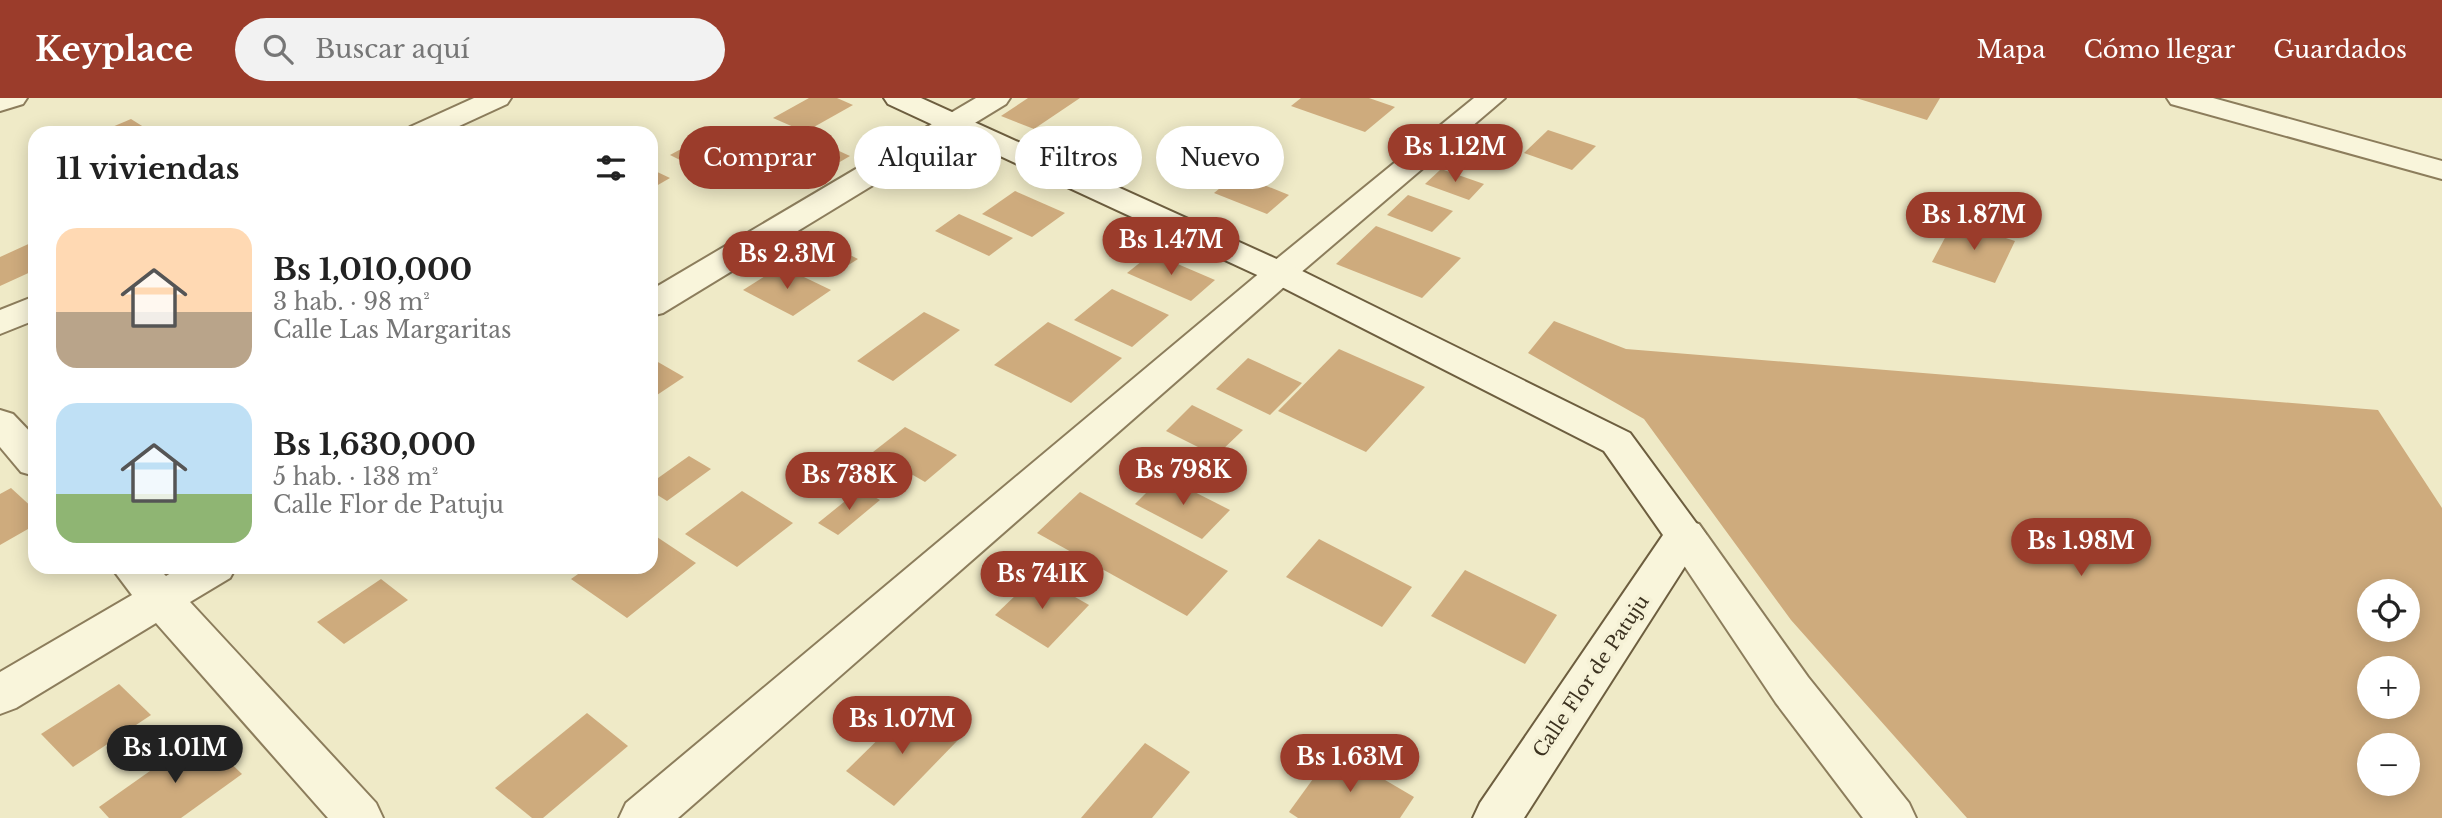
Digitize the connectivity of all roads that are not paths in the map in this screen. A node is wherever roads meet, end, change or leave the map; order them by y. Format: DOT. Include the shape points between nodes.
graph roads {
  1 [pos="13,98"];
  2 [pos="497,98"];
  3 [pos="898,98"];
  4 [pos="996,98"];
  5 [pos="1491,98"];
  6 [pos="2181,98"];
  7 [pos="0,103"];
  8 [pos="954,124"];
  9 [pos="435,126"];
  10 [pos="2442,170"];
  11 [pos="1280,273"];
  12 [pos="658,301"];
  13 [pos="28,310"];
  14 [pos="0,323"];
  15 [pos="0,424"];
  16 [pos="28,454"];
  17 [pos="1685,535"];
  18 [pos="139,574"];
  19 [pos="203,574"];
  20 [pos="162,599"];
  21 [pos="0,695"];
  22 [pos="359,818"];
  23 [pos="643,818"];
  24 [pos="1497,818"];
  25 [pos="1892,818"];
  1 -- 7 [label="street"];
  2 -- 9 [label="street"];
  3 -- 8 [label="street"];
  4 -- 8 [label="street"];
  5 -- 11 [label="street"];
  6 -- 10 [label="street"];
  8 -- 11 [label="street"];
  8 -- 12 [label="street"];
  11 -- 17 [label="street" via="1618,442"];
  11 -- 23 [label="street"];
  13 -- 14 [label="street"];
  15 -- 16 [label="street"];
  17 -- 24 [label="street, Calle Flor de Patuju"];
  17 -- 25 [label="street" via="1793,690"];
  18 -- 20 [label="street"];
  19 -- 20 [label="street"];
  20 -- 21 [label="street"];
  20 -- 22 [label="street"];
}
